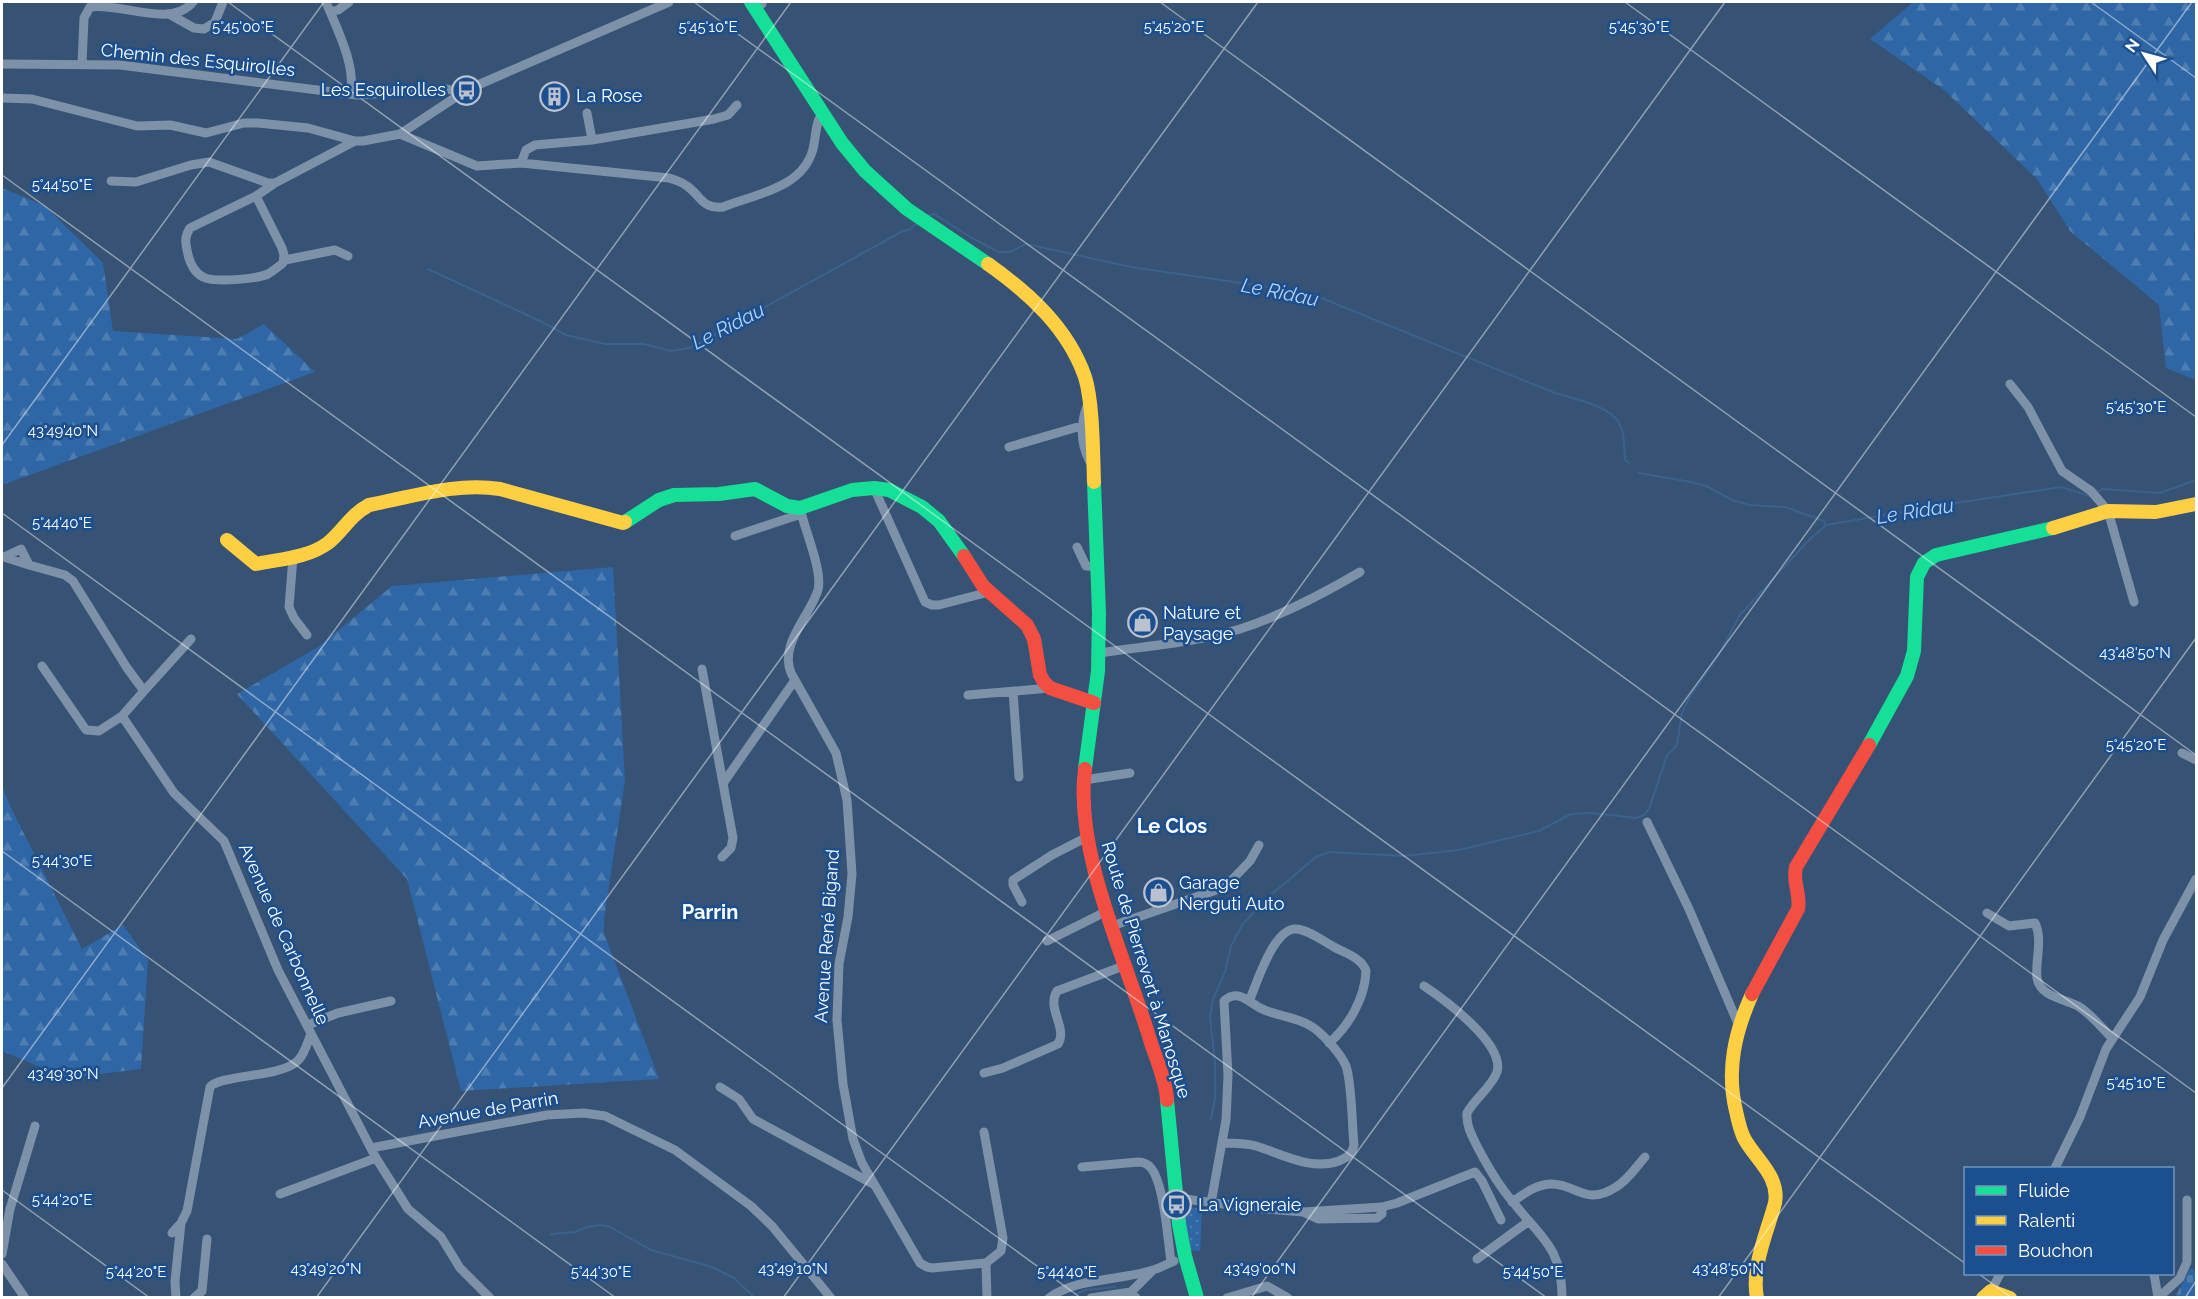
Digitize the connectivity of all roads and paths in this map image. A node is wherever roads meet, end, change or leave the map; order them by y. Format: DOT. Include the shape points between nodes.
graph roads {
  1 [pos="193,2"];
  2 [pos="223,2"];
  3 [pos="326,2"];
  4 [pos="349,2"];
  5 [pos="669,2"];
  6 [pos="759,2"];
  7 [pos="330,12"];
  8 [pos="169,14"];
  9 [pos="2,64"];
  10 [pos="82,64"];
  11 [pos="462,93"];
  12 [pos="350,94"];
  13 [pos="2,98"];
  14 [pos="737,105"];
  15 [pos="587,113"];
  16 [pos="823,114"];
  17 [pos="400,134"];
  18 [pos="592,140"];
  19 [pos="355,141"];
  20 [pos="521,163"];
  21 [pos="111,181"];
  22 [pos="275,183"];
  23 [pos="256,196"];
  24 [pos="348,256"];
  25 [pos="285,260"];
  26 [pos="2010,384"];
  27 [pos="1089,401"];
  28 [pos="1082,426"];
  29 [pos="1010,447"];
  30 [pos="1094,470"];
  31 [pos="874,488"];
  32 [pos="2196,504"];
  33 [pos="800,511"];
  34 [pos="2108,512"];
  35 [pos="735,536"];
  36 [pos="227,540"];
  37 [pos="1077,546"];
  38 [pos="293,557"];
  39 [pos="29,565"];
  40 [pos="1098,567"];
  41 [pos="1360,572"];
  42 [pos="989,592"];
  43 [pos="2134,602"];
  44 [pos="307,635"];
  45 [pos="191,639"];
  46 [pos="1099,653"];
  47 [pos="42,666"];
  48 [pos="702,669"];
  49 [pos="795,680"];
  50 [pos="1050,688"];
  51 [pos="144,691"];
  52 [pos="1013,691"];
  53 [pos="968,695"];
  54 [pos="1094,703"];
  55 [pos="122,716"];
  56 [pos="2182,753"];
  57 [pos="2196,760"];
  58 [pos="1130,773"];
  59 [pos="1019,777"];
  60 [pos="1084,780"];
  61 [pos="724,782"];
  62 [pos="1647,822"];
  63 [pos="1087,837"];
  64 [pos="1259,845"];
  65 [pos="723,857"];
  66 [pos="2196,879"];
  67 [pos="1022,902"];
  68 [pos="1107,911"];
  69 [pos="1987,913"];
  70 [pos="1112,926"];
  71 [pos="1047,941"];
  72 [pos="1126,965"];
  73 [pos="1424,986"];
  74 [pos="1250,999"];
  75 [pos="390,1001"];
  76 [pos="1739,1026"];
  77 [pos="309,1029"];
  78 [pos="2112,1038"];
  79 [pos="1329,1043"];
  80 [pos="984,1073"];
  81 [pos="720,1087"];
  82 [pos="35,1126"];
  83 [pos="984,1132"];
  84 [pos="1223,1143"];
  85 [pos="371,1148"];
  86 [pos="1645,1157"];
  87 [pos="376,1158"];
  88 [pos="1082,1167"];
  89 [pos="2056,1167"];
  90 [pos="873,1184"];
  91 [pos="280,1194"];
  92 [pos="1177,1197"];
  93 [pos="2187,1200"];
  94 [pos="1512,1202"];
  95 [pos="1211,1203"];
  96 [pos="1501,1220"];
  97 [pos="1529,1221"];
  98 [pos="181,1224"];
  99 [pos="172,1233"];
  100 [pos="207,1239"];
  101 [pos="2,1254"];
  102 [pos="1185,1256"];
  103 [pos="1477,1258"];
  104 [pos="1171,1262"];
  105 [pos="986,1263"];
  106 [pos="2,1264"];
  107 [pos="1152,1271"];
  108 [pos="1999,1275"];
  109 [pos="2154,1275"];
  110 [pos="1987,1294"];
  111 [pos="1136,1296"];
  112 [pos="2158,1297"];
  113 [pos="25,1298"];
  114 [pos="176,1298"];
  115 [pos="194,1298"];
  116 [pos="490,1298"];
  117 [pos="831,1298"];
  118 [pos="987,1298"];
  119 [pos="1049,1298"];
  120 [pos="1091,1298"];
  121 [pos="1145,1298"];
  122 [pos="1197,1298"];
  123 [pos="1227,1298"];
  124 [pos="1288,1298"];
  125 [pos="1562,1298"];
  126 [pos="1756,1298"];
  127 [pos="2010,1298"];
  1 -- 8 [label="street" via="184,10"];
  2 -- 8 [label="street" via="215,22 204,29 194,28"];
  3 -- 7 [label="street"];
  4 -- 7 [label="street"];
  5 -- 11 [label="street"];
  6 -- 16 [label="street, Route de Pierrevert à Manosque"];
  7 -- 12 [label="street" via="351,72"];
  8 -- 10 [label="street" via="90,7 84,18"];
  9 -- 10 [label="street, Chemin des Esquirolles"];
  10 -- 12 [label="street, Chemin des Esquirolles" via="120,64"];
  11 -- 12 [label="street, Chemin des Esquirolles" via="447,89"];
  11 -- 17 [label="street"];
  13 -- 19 [label="street" via="32,99 137,126 170,125 206,133 244,123 269,124 308,128"];
  14 -- 18 [label="street" via="723,117"];
  15 -- 18 [label="street"];
  16 -- 20 [label="street" via="803,171 786,184 723,207 706,206 688,187 669,178"];
  16 -- 27 [label="street, Route de Pierrevert à Manosque" via="851,156 876,183 1019,286 1044,310 1074,354 1085,378"];
  17 -- 19 [label="street"];
  17 -- 20 [label="street" via="477,166"];
  18 -- 20 [label="street" via="532,146"];
  19 -- 22 [label="street"];
  21 -- 22 [label="street" via="136,182 209,162"];
  22 -- 23 [label="street"];
  23 -- 25 [label="street"];
  23 -- 25 [label="street" via="190,228 185,241 191,265 201,276 214,280 260,276"];
  24 -- 25 [label="street" via="335,250"];
  26 -- 34 [label="street" via="2028,407 2062,471 2095,494"];
  27 -- 28 [label="street"];
  27 -- 30 [label="street, Route de Pierrevert à Manosque"];
  28 -- 29 [label="street"];
  28 -- 30 [label="street" via="1087,456"];
  30 -- 40 [label="street, Route de Pierrevert à Manosque"];
  31 -- 33 [label="street" via="844,492"];
  31 -- 42 [label="street" via="922,507 939,521"];
  31 -- 42 [label="street" via="925,602 939,605"];
  32 -- 34 [label="street" via="2156,512"];
  33 -- 35 [label="street"];
  33 -- 38 [label="street" via="755,489 674,495 658,500 623,523 500,489 458,488 362,508 330,541 314,552"];
  33 -- 49 [label="street, Avenue René Bigand" via="819,582 790,650 788,663"];
  34 -- 43 [label="street"];
  34 -- 76 [label="street" via="1936,555 1925,562 1917,577 1914,651 1902,687 1796,867 1793,878 1800,901 1798,909 1756,985"];
  36 -- 38 [label="street" via="256,564"];
  37 -- 40 [label="street" via="1086,566"];
  38 -- 44 [label="street" via="289,607"];
  39 -- 51 [label="street" via="73,580"];
  40 -- 46 [label="street, Route de Pierrevert à Manosque"];
  41 -- 46 [label="street" via="1296,608 1238,629"];
  42 -- 50 [label="street" via="1031,632 1041,678"];
  45 -- 51 [label="street"];
  46 -- 54 [label="street, Route de Pierrevert à Manosque"];
  47 -- 55 [label="street" via="86,730 99,731"];
  48 -- 61 [label="street"];
  49 -- 61 [label="street"];
  49 -- 90 [label="street, Avenue René Bigand" via="836,753 847,800 852,874 837,985 837,1040 853,1139"];
  50 -- 52 [label="street"];
  50 -- 54 [label="street"];
  51 -- 55 [label="street"];
  52 -- 53 [label="street"];
  52 -- 59 [label="street"];
  54 -- 60 [label="street, Route de Pierrevert à Manosque"];
  55 -- 77 [label="street, Avenue de Carbonnelle" via="174,793 224,841 278,970"];
  56 -- 57 [label="street"];
  58 -- 60 [label="street"];
  60 -- 63 [label="street, Route de Pierrevert à Manosque"];
  61 -- 65 [label="street" via="733,843"];
  62 -- 76 [label="street"];
  63 -- 67 [label="street" via="1013,880"];
  63 -- 68 [label="street, Route de Pierrevert à Manosque"];
  64 -- 70 [label="street" via="1250,861 1225,887"];
  66 -- 78 [label="street" via="2163,940 2140,997"];
  68 -- 70 [label="street, Route de Pierrevert à Manosque"];
  68 -- 71 [label="street"];
  69 -- 78 [label="street" via="2009,926 2035,923 2040,986 2081,1008"];
  70 -- 72 [label="street, Route de Pierrevert à Manosque"];
  72 -- 80 [label="street" via="1057,991 1053,1003 1060,1034 1058,1044"];
  72 -- 92 [label="street, Route de Pierrevert à Manosque" via="1167,1095"];
  73 -- 94 [label="street" via="1464,1017 1497,1058 1494,1078 1470,1108 1466,1120 1487,1165"];
  74 -- 79 [label="street" via="1262,1009 1308,1024"];
  74 -- 79 [label="street" via="1277,941 1287,931 1305,932 1350,956 1363,964 1365,984 1348,1023"];
  74 -- 84 [label="street" via="1235,996 1224,1001 1228,1075"];
  75 -- 77 [label="street" via="338,1013"];
  76 -- 126 [label="street" via="1730,1079 1732,1103 1742,1135 1777,1193 1756,1271"];
  77 -- 85 [label="street, Avenue de Carbonnelle"];
  77 -- 98 [label="street" via="300,1058 294,1064 252,1077 216,1081 210,1087 187,1211"];
  78 -- 89 [label="street"];
  79 -- 84 [label="street" via="1347,1071 1352,1153 1337,1161 1317,1164 1248,1144"];
  81 -- 90 [label="street" via="739,1099 753,1119"];
  82 -- 101 [label="street" via="10,1209"];
  83 -- 105 [label="street" via="1003,1238 1001,1251"];
  84 -- 95 [label="street"];
  85 -- 87 [label="street, Avenue de Carbonnelle"];
  85 -- 117 [label="street, Avenue de Parrin" via="547,1115 605,1116 675,1150 751,1206"];
  86 -- 94 [label="street" via="1621,1184 1604,1192 1587,1195 1549,1184"];
  87 -- 91 [label="street"];
  87 -- 116 [label="street, Avenue de Carbonnelle" via="408,1209 441,1237 460,1268"];
  88 -- 104 [label="street" via="1138,1162 1149,1166 1163,1206"];
  90 -- 105 [label="street, Avenue René Bigand" via="923,1265 932,1268"];
  92 -- 95 [label="street"];
  92 -- 102 [label="street, Route de Pierrevert à Manosque"];
  93 -- 112 [label="street" via="2187,1262 2177,1282"];
  94 -- 97 [label="street"];
  95 -- 96 [label="street" via="1303,1212 1382,1207 1475,1172"];
  97 -- 103 [label="street"];
  97 -- 125 [label="street" via="1549,1244 1558,1263"];
  98 -- 99 [label="street"];
  98 -- 114 [label="street"];
  100 -- 115 [label="street" via="202,1291"];
  102 -- 104 [label="street"];
  102 -- 122 [label="street, Route de Pierrevert à Manosque"];
  104 -- 107 [label="street"];
  105 -- 118 [label="street"];
  106 -- 113 [label="street"];
  107 -- 111 [label="street"];
  107 -- 119 [label="street" via="1084,1284"];
  108 -- 110 [label="street"];
  109 -- 112 [label="street"];
  110 -- 127 [label="street"];
  111 -- 120 [label="street"];
  111 -- 121 [label="street"];
  123 -- 124 [label="street" via="1267,1286"];
}
